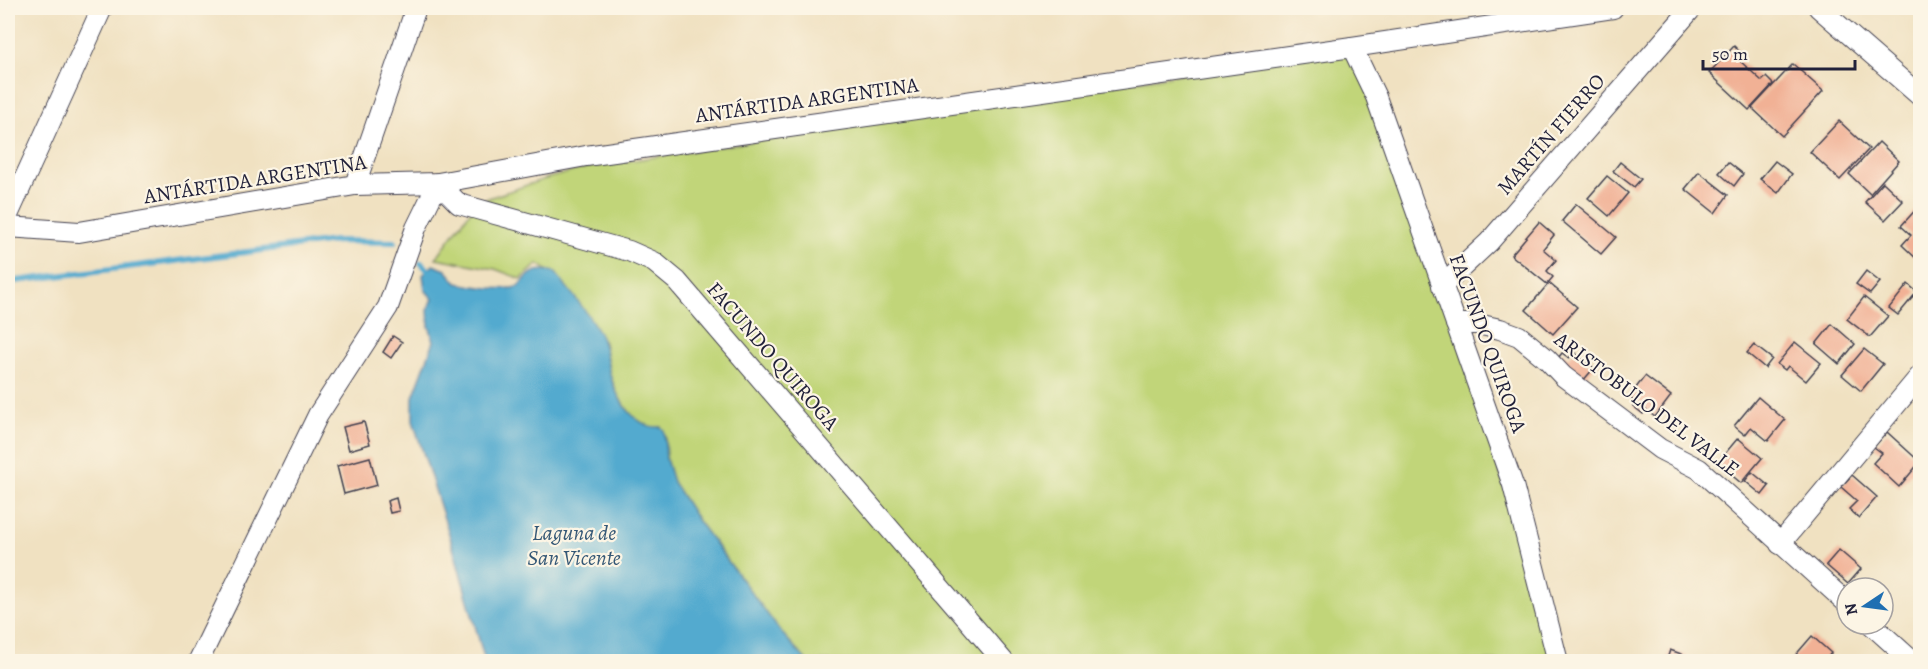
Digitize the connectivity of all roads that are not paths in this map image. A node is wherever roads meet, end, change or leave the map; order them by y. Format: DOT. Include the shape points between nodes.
graph roads {
  1 [pos="102,8"];
  2 [pos="416,8"];
  3 [pos="1613,8"];
  4 [pos="1692,8"];
  5 [pos="1819,8"];
  6 [pos="1352,47"];
  7 [pos="1920,96"];
  8 [pos="438,183"];
  9 [pos="355,185"];
  10 [pos="8,215"];
  11 [pos="8,227"];
  12 [pos="1442,286"];
  13 [pos="1456,324"];
  14 [pos="1920,376"];
  15 [pos="1780,544"];
  16 [pos="1835,592"];
  17 [pos="1884,636"];
  18 [pos="198,662"];
  19 [pos="1004,662"];
  20 [pos="1558,662"];
  21 [pos="1913,662"];
  1 -- 10 [label="street"];
  2 -- 9 [label="street"];
  3 -- 6 [label="street, ANTÁRTIDA ARGENTINA"];
  4 -- 12 [label="street, MARTÍN FIERRO" via="1489,242"];
  5 -- 7 [label="street"];
  6 -- 8 [label="street, ANTÁRTIDA ARGENTINA" via="586,156"];
  6 -- 12 [label="street, FACUNDO QUIROGA" via="1376,97"];
  8 -- 9 [label="street, ANTÁRTIDA ARGENTINA"];
  8 -- 18 [label="street" via="416,228 388,307 318,415"];
  8 -- 19 [label="street, FACUNDO QUIROGA" via="459,204 629,251 654,262 677,281"];
  9 -- 11 [label="street, ANTÁRTIDA ARGENTINA" via="79,232"];
  12 -- 13 [label="street, FACUNDO QUIROGA"];
  13 -- 15 [label="street, ARISTOBULO DEL VALLE" via="1477,324 1519,336 1563,376 1660,449 1699,469"];
  13 -- 20 [label="street, FACUNDO QUIROGA" via="1513,485"];
  14 -- 15 [label="street"];
  15 -- 16 [label="street, ARISTOBULO DEL VALLE"];
  17 -- 21 [label="street"];
}
